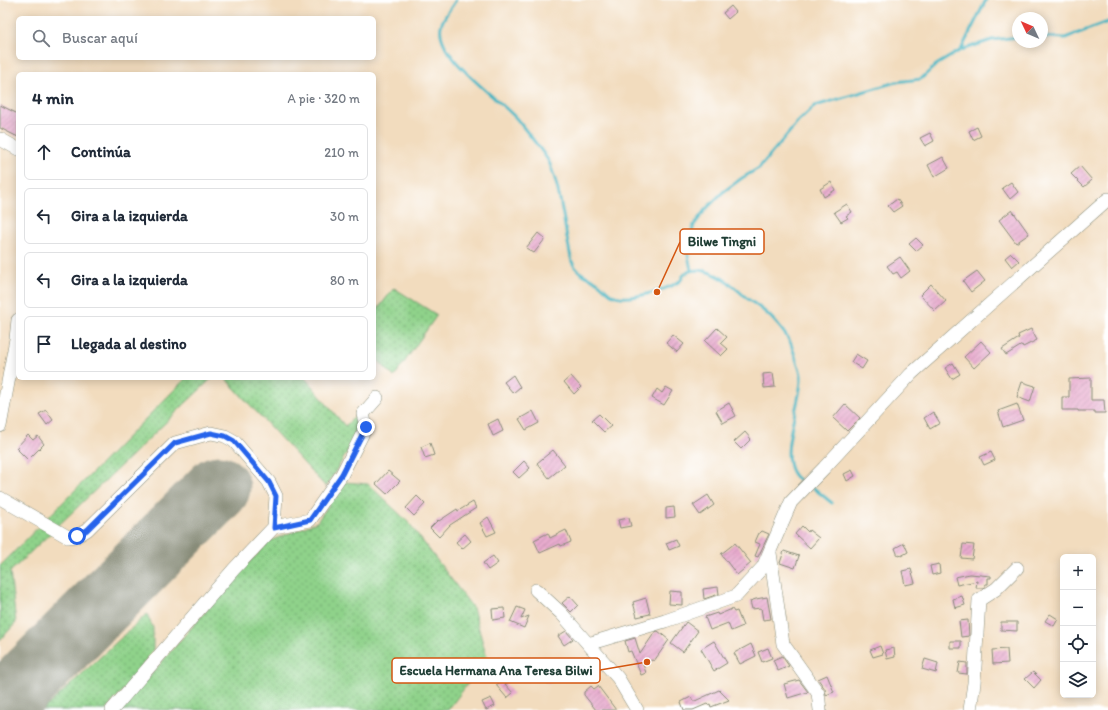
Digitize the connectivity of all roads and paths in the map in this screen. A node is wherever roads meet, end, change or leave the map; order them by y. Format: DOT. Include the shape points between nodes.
graph roads {
  1 [pos="0,139"];
  2 [pos="16,148"];
  3 [pos="1108,199"];
  4 [pos="16,339"];
  5 [pos="377,398"];
  6 [pos="0,426"];
  7 [pos="0,498"];
  8 [pos="274,528"];
  9 [pos="770,551"];
  10 [pos="1017,568"];
  11 [pos="536,590"];
  12 [pos="588,644"];
  13 [pos="112,710"];
  14 [pos="637,710"];
  15 [pos="820,710"];
  16 [pos="970,710"];
  1 -- 2 [label="street"];
  3 -- 9 [label="street" via="911,374 790,502"];
  4 -- 6 [label="street"];
  5 -- 8 [label="street" via="364,414 366,427 342,474 310,520"];
  7 -- 8 [label="street" via="68,537 77,536 87,530 175,443 211,433 234,441 269,482 276,496"];
  8 -- 13 [label="street" via="234,569"];
  9 -- 12 [label="street" via="763,567 736,596"];
  9 -- 15 [label="street" via="783,644 818,693"];
  10 -- 16 [label="street" via="979,600"];
  11 -- 12 [label="street" via="561,613"];
  12 -- 14 [label="street" via="618,678"];
}
